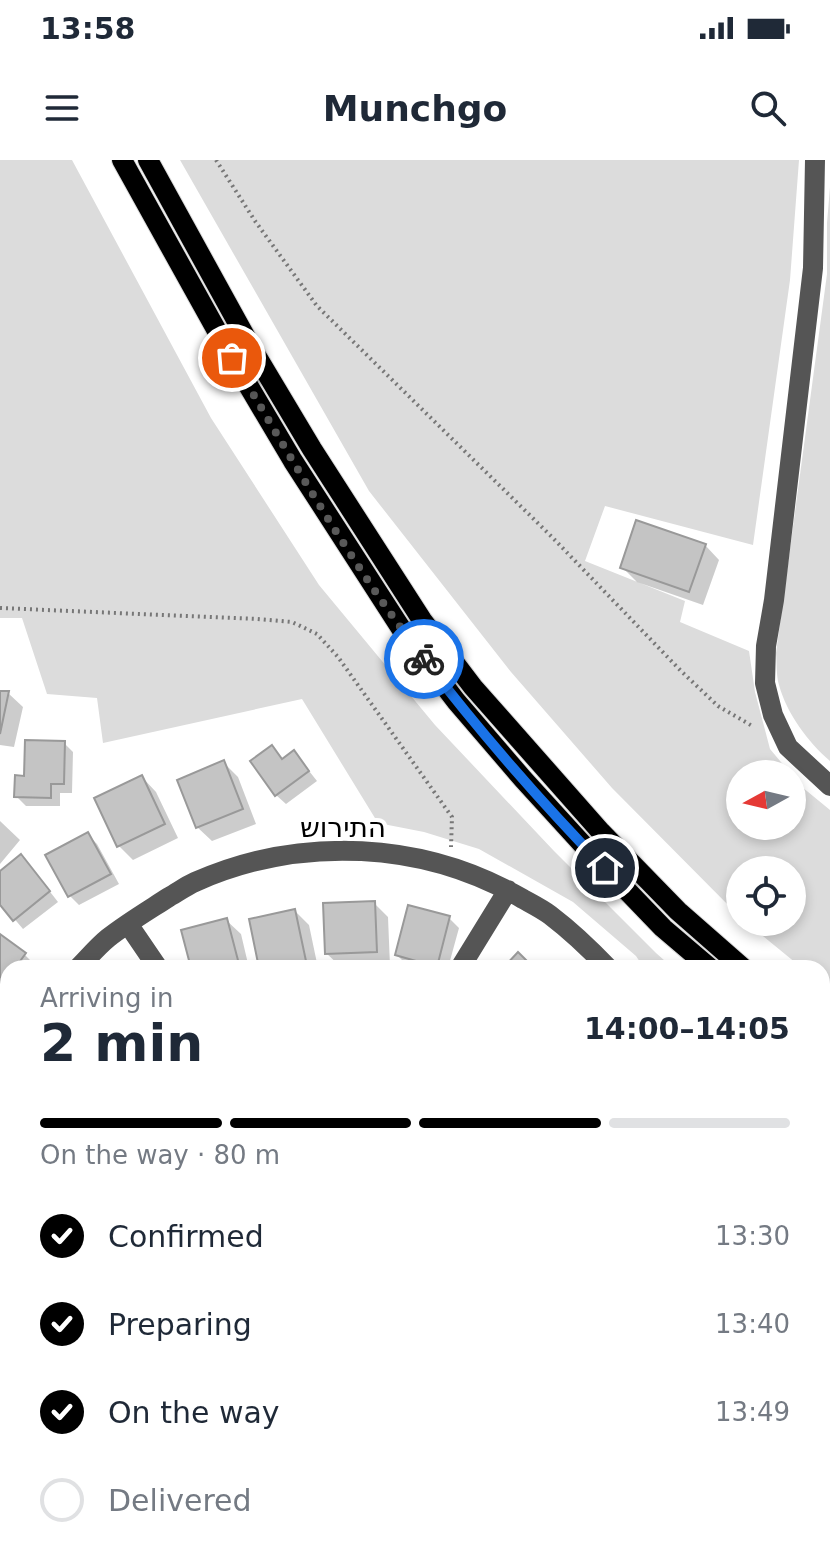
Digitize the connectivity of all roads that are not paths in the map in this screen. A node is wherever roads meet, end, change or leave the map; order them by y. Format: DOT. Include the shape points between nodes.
graph roads {
  1 [pos="122,160"];
  2 [pos="148,160"];
  3 [pos="815,160"];
  4 [pos="830,786"];
  5 [pos="508,890"];
  6 [pos="128,924"];
  7 [pos="86,960"];
  8 [pos="153,960"];
  9 [pos="465,960"];
  10 [pos="600,960"];
  11 [pos="701,960"];
  12 [pos="734,960"];
  1 -- 11 [label="main road" via="293,461 404,633 585,847"];
  2 -- 12 [label="main road" via="289,411 422,620 473,687 601,832"];
  3 -- 4 [label="street" via="813,268 765,683 788,747"];
  5 -- 6 [label="street, התירוש" via="451,865 369,851 321,850 234,867 193,883"];
  5 -- 9 [label="street"];
  5 -- 10 [label="street, התירוש" via="548,913"];
  6 -- 7 [label="street, התירוש"];
  6 -- 8 [label="street"];
}
